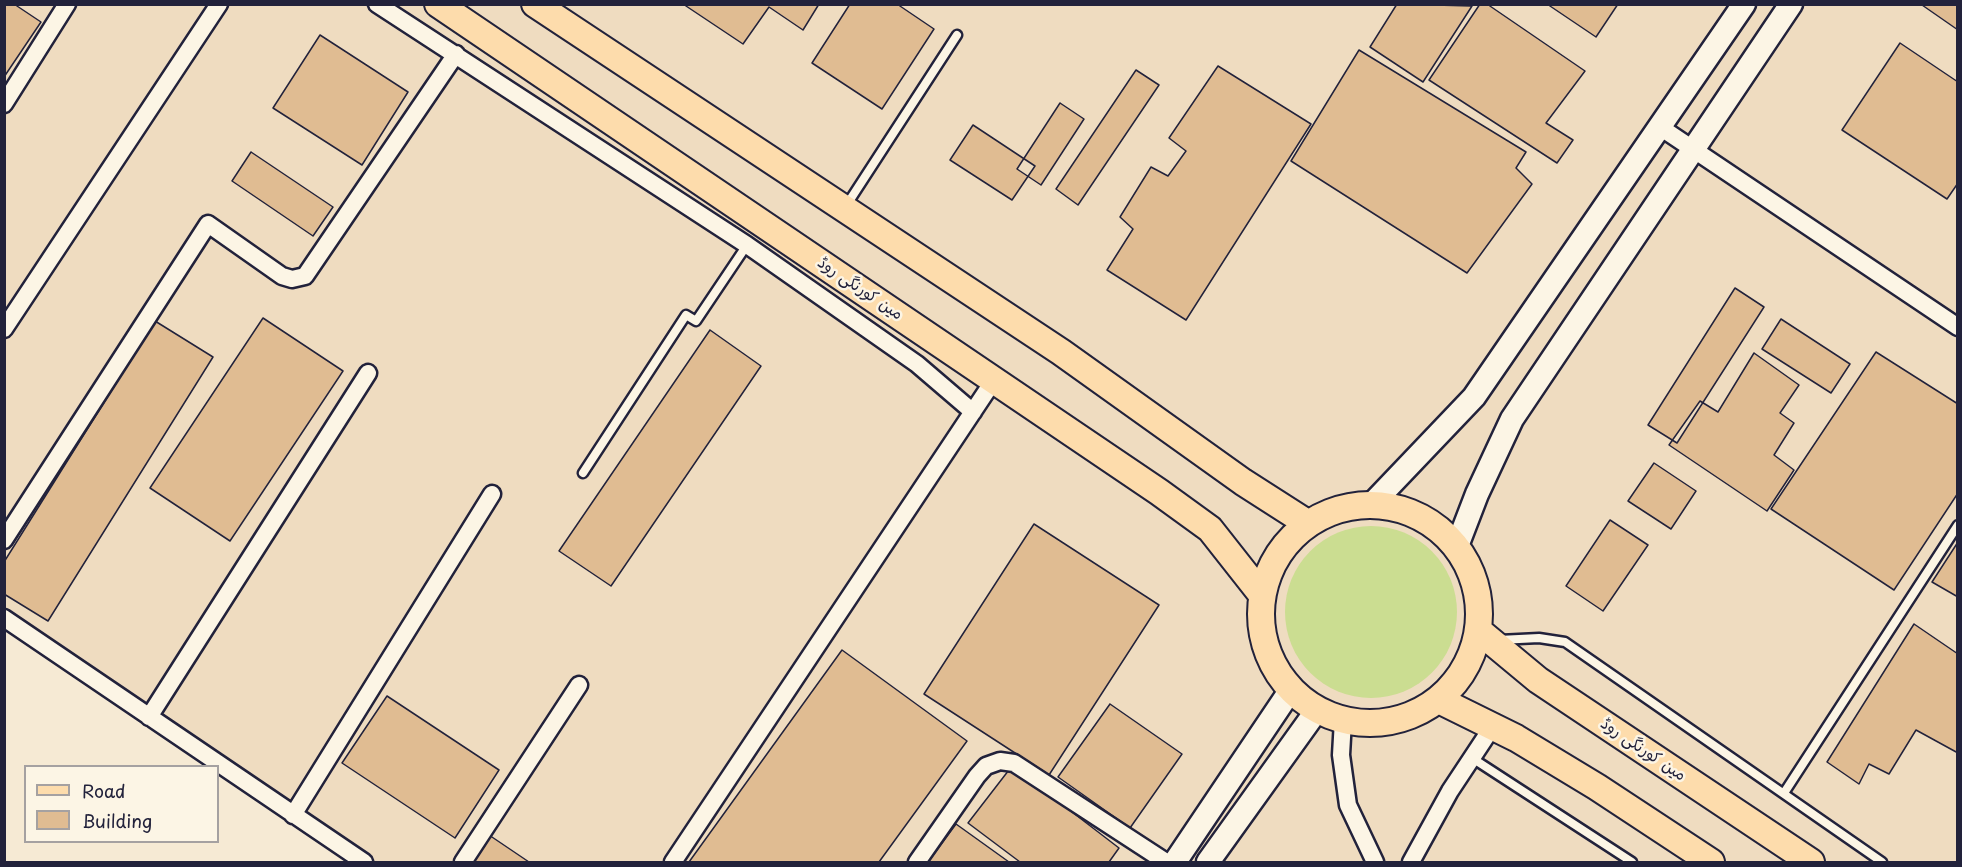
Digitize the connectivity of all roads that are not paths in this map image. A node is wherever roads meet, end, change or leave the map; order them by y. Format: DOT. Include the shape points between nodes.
graph roads {
  1 [pos="67,4"];
  2 [pos="219,4"];
  3 [pos="376,4"];
  4 [pos="438,4"];
  5 [pos="535,4"];
  6 [pos="1744,4"];
  7 [pos="1791,4"];
  8 [pos="957,35"];
  9 [pos="456,54"];
  10 [pos="4,104"];
  11 [pos="1660,127"];
  12 [pos="1695,148"];
  13 [pos="844,209"];
  14 [pos="747,245"];
  15 [pos="1958,327"];
  16 [pos="4,329"];
  17 [pos="368,373"];
  18 [pos="994,380"];
  19 [pos="973,412"];
  20 [pos="583,473"];
  21 [pos="492,494"];
  22 [pos="1373,503"];
  23 [pos="1307,523"];
  24 [pos="1958,525"];
  25 [pos="4,540"];
  26 [pos="1457,546"];
  27 [pos="1262,595"];
  28 [pos="4,618"];
  29 [pos="1485,635"];
  30 [pos="579,685"];
  31 [pos="1290,690"];
  32 [pos="1439,700"];
  33 [pos="1317,710"];
  34 [pos="149,717"];
  35 [pos="1343,720"];
  36 [pos="1493,726"];
  37 [pos="1472,758"];
  38 [pos="1784,793"];
  39 [pos="293,815"];
  40 [pos="363,862"];
  41 [pos="463,862"];
  42 [pos="673,862"];
  43 [pos="917,862"];
  44 [pos="1166,862"];
  45 [pos="1175,862"];
  46 [pos="1208,862"];
  47 [pos="1375,862"];
  48 [pos="1411,862"];
  49 [pos="1632,862"];
  50 [pos="1711,862"];
  51 [pos="1811,862"];
  52 [pos="1882,862"];
  1 -- 10 [label="street"];
  2 -- 16 [label="street"];
  3 -- 9 [label="street"];
  4 -- 18 [label="main road, مین کورنگی روڈ"];
  5 -- 13 [label="main road"];
  6 -- 11 [label="main road"];
  7 -- 12 [label="main road"];
  8 -- 13 [label="lane"];
  9 -- 14 [label="street"];
  9 -- 25 [label="street" via="305,276 282,276 208,224"];
  11 -- 12 [label="street"];
  11 -- 22 [label="main road" via="1474,397"];
  12 -- 15 [label="street"];
  12 -- 26 [label="main road" via="1512,419"];
  13 -- 23 [label="main road" via="1061,352"];
  14 -- 19 [label="street" via="917,364"];
  14 -- 20 [label="lane" via="696,321 686,315"];
  17 -- 34 [label="street"];
  18 -- 19 [label="street"];
  18 -- 27 [label="main road, مین کورنگی روڈ" via="1210,529"];
  19 -- 42 [label="street"];
  21 -- 39 [label="street"];
  22 -- 23 [label="main road" via="1339,508"];
  22 -- 26 [label="main road" via="1420,515"];
  23 -- 27 [label="main road" via="1277,554"];
  24 -- 38 [label="lane"];
  26 -- 29 [label="main road" via="1477,586"];
  27 -- 31 [label="main road" via="1261,623 1268,651"];
  28 -- 34 [label="street"];
  29 -- 32 [label="main road" via="1466,669"];
  29 -- 38 [label="lane" via="1565,642"];
  29 -- 51 [label="main road, مین کورنگی روڈ" via="1538,680"];
  30 -- 41 [label="street"];
  31 -- 33 [label="main road"];
  31 -- 45 [label="main road"];
  32 -- 35 [label="main road" via="1406,717 1369,723"];
  32 -- 36 [label="main road"];
  33 -- 35 [label="main road"];
  33 -- 46 [label="main road"];
  34 -- 39 [label="street"];
  35 -- 47 [label="street" via="1341,755 1348,805"];
  36 -- 37 [label="street"];
  36 -- 50 [label="main road" via="1597,787"];
  37 -- 48 [label="street"];
  37 -- 49 [label="lane"];
  38 -- 52 [label="lane"];
  39 -- 40 [label="street"];
  43 -- 44 [label="street" via="977,776 986,766 1000,761 1014,763"];
}
